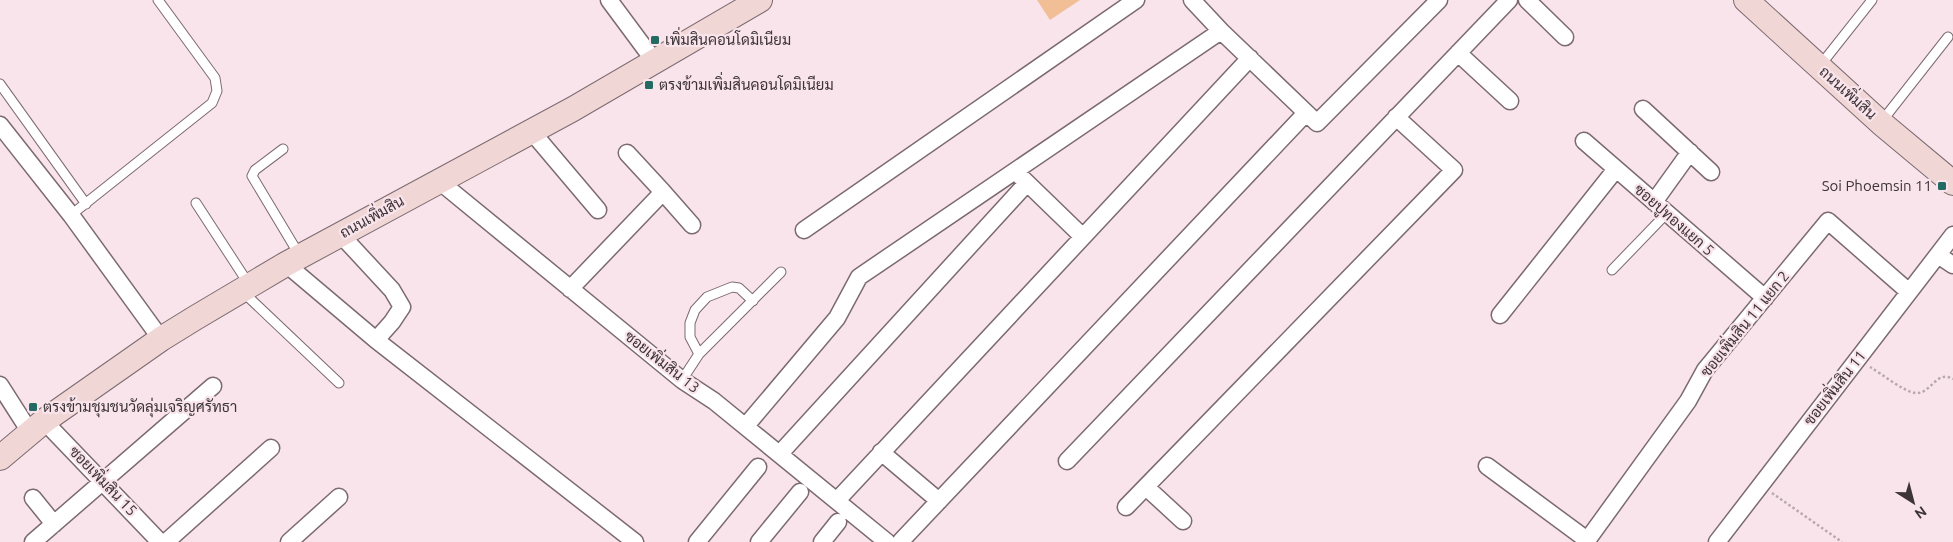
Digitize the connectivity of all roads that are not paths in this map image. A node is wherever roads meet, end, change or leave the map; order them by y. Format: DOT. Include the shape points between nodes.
graph roads {
  1 [pos="158,0"];
  2 [pos="609,0"];
  3 [pos="758,0"];
  4 [pos="1136,0"];
  5 [pos="1192,0"];
  6 [pos="1439,0"];
  7 [pos="1509,0"];
  8 [pos="1527,0"];
  9 [pos="1746,0"];
  10 [pos="1872,0"];
  11 [pos="1221,30"];
  12 [pos="1565,37"];
  13 [pos="1948,37"];
  14 [pos="1458,53"];
  15 [pos="1250,58"];
  16 [pos="655,62"];
  17 [pos="1819,67"];
  18 [pos="0,84"];
  19 [pos="1510,101"];
  20 [pos="1643,109"];
  21 [pos="1306,113"];
  22 [pos="1396,117"];
  23 [pos="1881,123"];
  24 [pos="0,125"];
  25 [pos="532,132"];
  26 [pos="1584,141"];
  27 [pos="283,149"];
  28 [pos="1690,152"];
  29 [pos="627,153"];
  30 [pos="1616,169"];
  31 [pos="1014,171"];
  32 [pos="1711,172"];
  33 [pos="439,181"];
  34 [pos="1027,183"];
  35 [pos="1953,183"];
  36 [pos="663,192"];
  37 [pos="1654,202"];
  38 [pos="196,203"];
  39 [pos="86,204"];
  40 [pos="598,210"];
  41 [pos="1667,213"];
  42 [pos="71,215"];
  43 [pos="692,225"];
  44 [pos="804,230"];
  45 [pos="341,235"];
  46 [pos="1953,235"];
  47 [pos="1083,237"];
  48 [pos="1938,255"];
  49 [pos="293,260"];
  50 [pos="1953,265"];
  51 [pos="1612,270"];
  52 [pos="781,272"];
  53 [pos="246,288"];
  54 [pos="570,289"];
  55 [pos="1909,292"];
  56 [pos="1765,298"];
  57 [pos="753,301"];
  58 [pos="1500,315"];
  59 [pos="161,339"];
  60 [pos="376,340"];
  61 [pos="699,354"];
  62 [pos="682,380"];
  63 [pos="339,383"];
  64 [pos="0,385"];
  65 [pos="213,386"];
  66 [pos="750,420"];
  67 [pos="37,427"];
  68 [pos="271,448"];
  69 [pos="785,448"];
  70 [pos="881,452"];
  71 [pos="0,458"];
  72 [pos="1067,461"];
  73 [pos="1487,466"];
  74 [pos="758,467"];
  75 [pos="103,482"];
  76 [pos="1146,487"];
  77 [pos="800,492"];
  78 [pos="842,495"];
  79 [pos="339,497"];
  80 [pos="33,498"];
  81 [pos="939,501"];
  82 [pos="1126,507"];
  83 [pos="1183,521"];
  84 [pos="838,522"];
  85 [pos="54,524"];
  86 [pos="1723,540"];
  87 [pos="1587,541"];
  88 [pos="33,542"];
  89 [pos="160,542"];
  90 [pos="166,542"];
  91 [pos="289,542"];
  92 [pos="634,542"];
  93 [pos="697,542"];
  94 [pos="759,542"];
  95 [pos="822,542"];
  96 [pos="894,542"];
  1 -- 39 [label="lane" via="215,78 217,91 212,103"];
  2 -- 16 [label="street"];
  3 -- 16 [label="street, ถนนเพิ่มสิน"];
  4 -- 44 [label="street"];
  5 -- 11 [label="street"];
  6 -- 21 [label="street" via="1317,123"];
  7 -- 14 [label="street"];
  8 -- 12 [label="street"];
  9 -- 17 [label="street, ถนนเพิ่มสิน"];
  10 -- 17 [label="lane"];
  11 -- 15 [label="street"];
  11 -- 31 [label="street"];
  13 -- 23 [label="lane"];
  14 -- 19 [label="street"];
  14 -- 22 [label="street"];
  15 -- 21 [label="street"];
  15 -- 47 [label="street"];
  16 -- 25 [label="street, ถนนเพิ่มสิน"];
  17 -- 23 [label="street, ถนนเพิ่มสิน"];
  18 -- 39 [label="lane"];
  20 -- 28 [label="street"];
  21 -- 81 [label="street"];
  22 -- 72 [label="street"];
  22 -- 76 [label="street" via="1454,170"];
  23 -- 35 [label="street, ถนนเพิ่มสิน"];
  24 -- 42 [label="street"];
  25 -- 33 [label="street, ถนนเพิ่มสิน"];
  25 -- 40 [label="street"];
  26 -- 30 [label="street, ซอยปูทองแยก 5"];
  27 -- 49 [label="lane" via="255,170 252,176"];
  28 -- 32 [label="street"];
  28 -- 37 [label="street"];
  29 -- 36 [label="street"];
  30 -- 37 [label="street, ซอยปูทองแยก 5"];
  30 -- 58 [label="street"];
  31 -- 34 [label="street"];
  31 -- 66 [label="street" via="858,277 837,318"];
  33 -- 45 [label="street, ถนนเพิ่มสิน"];
  33 -- 54 [label="street, ซอยเพิ่มสิน 13"];
  34 -- 47 [label="street"];
  34 -- 69 [label="street"];
  36 -- 43 [label="street"];
  36 -- 54 [label="street"];
  37 -- 41 [label="street, ซอยปูทองแยก 5"];
  38 -- 53 [label="lane"];
  39 -- 42 [label="lane"];
  41 -- 51 [label="lane"];
  41 -- 56 [label="street, ซอยปูทองแยก 5"];
  42 -- 59 [label="street"];
  45 -- 49 [label="street, ถนนเพิ่มสิน"];
  45 -- 60 [label="street" via="392,290 402,307"];
  46 -- 48 [label="street, ซอยเพิ่มสิน 11"];
  47 -- 70 [label="street"];
  48 -- 50 [label="street"];
  48 -- 55 [label="street, ซอยเพิ่มสิน 11"];
  49 -- 53 [label="street, ถนนเพิ่มสิน"];
  49 -- 60 [label="street"];
  52 -- 57 [label="lane"];
  53 -- 59 [label="street, ถนนเพิ่มสิน"];
  53 -- 63 [label="lane"];
  54 -- 62 [label="street, ซอยเพิ่มสิน 13"];
  55 -- 56 [label="street, ซอยเพิ่มสิน 11 แยก 2" via="1828,221"];
  55 -- 86 [label="street, ซอยเพิ่มสิน 11" via="1760,486"];
  56 -- 87 [label="street, ซอยเพิ่มสิน 11 แยก 2" via="1705,370 1688,401"];
  57 -- 61 [label="lane"];
  57 -- 61 [label="lane" via="732,286 708,297 695,310 690,323 690,337"];
  59 -- 67 [label="street, ถนนเพิ่มสิน"];
  60 -- 92 [label="street"];
  61 -- 62 [label="lane"];
  62 -- 96 [label="street, ซอยเพิ่มสิน 13" via="714,401"];
  64 -- 67 [label="street, ซอยเพิ่มสิน 15"];
  65 -- 75 [label="street"];
  67 -- 71 [label="street, ถนนเพิ่มสิน"];
  67 -- 75 [label="street, ซอยเพิ่มสิน 15"];
  68 -- 90 [label="street"];
  70 -- 78 [label="street"];
  70 -- 81 [label="street"];
  73 -- 87 [label="street"];
  74 -- 93 [label="street"];
  75 -- 85 [label="street"];
  75 -- 89 [label="street, ซอยเพิ่มสิน 15"];
  76 -- 82 [label="street"];
  76 -- 83 [label="street"];
  77 -- 94 [label="street"];
  79 -- 91 [label="street"];
  80 -- 85 [label="street"];
  81 -- 96 [label="street"];
  84 -- 95 [label="street"];
  85 -- 88 [label="street"];
}
